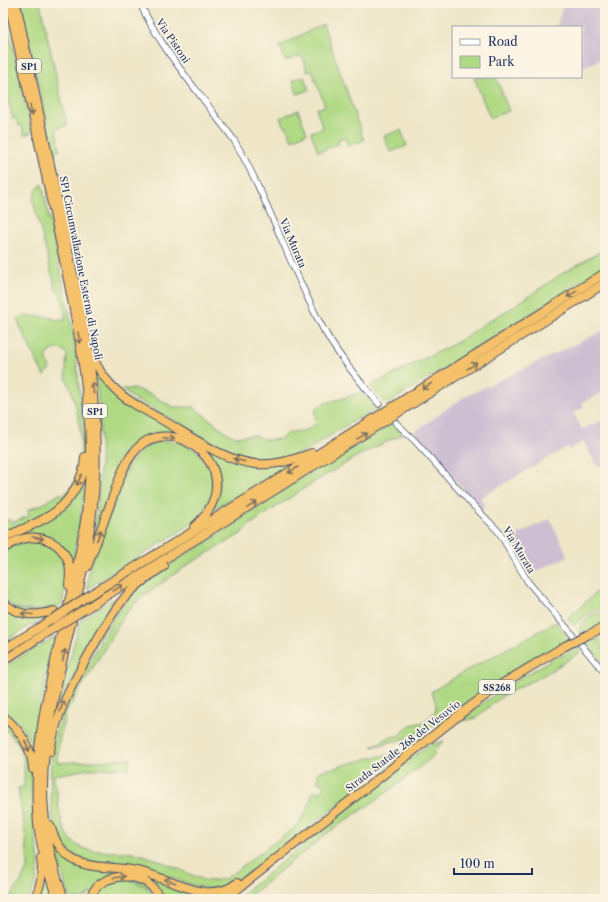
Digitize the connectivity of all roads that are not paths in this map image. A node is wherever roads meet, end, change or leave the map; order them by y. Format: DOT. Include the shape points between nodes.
graph roads {
  1 [pos="9,3"];
  2 [pos="16,3"];
  3 [pos="140,3"];
  4 [pos="194,87"];
  5 [pos="39,130"];
  6 [pos="52,189"];
  7 [pos="605,273"];
  8 [pos="605,282"];
  9 [pos="88,345"];
  10 [pos="87,400"];
  11 [pos="379,404"];
  12 [pos="396,423"];
  13 [pos="331,446"];
  14 [pos="233,516"];
  15 [pos="3,540"];
  16 [pos="179,541"];
  17 [pos="3,550"];
  18 [pos="80,584"];
  19 [pos="89,594"];
  20 [pos="3,602"];
  21 [pos="54,615"];
  22 [pos="605,627"];
  23 [pos="65,634"];
  24 [pos="3,650"];
  25 [pos="3,661"];
  26 [pos="605,673"];
  27 [pos="3,716"];
  28 [pos="44,770"];
  29 [pos="43,788"];
  30 [pos="37,806"];
  31 [pos="38,826"];
  32 [pos="280,855"];
  33 [pos="267,866"];
  34 [pos="34,899"];
  35 [pos="57,899"];
  36 [pos="64,899"];
  37 [pos="88,899"];
  38 [pos="160,899"];
  39 [pos="225,899"];
  40 [pos="231,899"];
  1 -- 5 [label="highway, SP1 Circumvallazione Esterna di Napoli / SP1, one-way"];
  2 -- 5 [label="highway, SP1 Circumvallazione Esterna di Napoli / SP1"];
  3 -- 4 [label="street, Via Pistoni" via="172,58"];
  4 -- 11 [label="street, Via Murata" via="233,139 264,198 288,257 325,332"];
  5 -- 6 [label="highway, SP1 Circumvallazione Esterna di Napoli / SP1"];
  6 -- 9 [label="highway, SP1 Circumvallazione Esterna di Napoli / SP1"];
  6 -- 10 [label="highway, SP1 Circumvallazione Esterna di Napoli / SP1, one-way" via="74,307"];
  7 -- 13 [label="highway, one-way"];
  14 -- 8 [label="highway, one-way"];
  13 -- 9 [label="highway, one-way" via="288,461 266,464 244,462 223,454 120,394 102,374"];
  18 -- 9 [label="highway, SP1 Circumvallazione Esterna di Napoli / SP1, one-way" via="97,463"];
  10 -- 15 [label="highway, one-way" via="85,463 79,482 70,497 50,515"];
  10 -- 23 [label="highway, SP1 Circumvallazione Esterna di Napoli / SP1" via="90,448 86,513"];
  12 -- 26 [label="street, Via Murata" via="499,532 528,582"];
  13 -- 16 [label="highway, one-way"];
  25 -- 14 [label="highway, one-way, bridge"];
  28 -- 14 [label="highway, one-way" via="48,763 54,729 68,690 112,614 152,573 224,526"];
  18 -- 16 [label="highway, one-way" via="127,463 134,451 146,442 160,437 178,438 192,444 201,450 214,472 217,489 208,513"];
  16 -- 19 [label="highway"];
  17 -- 23 [label="highway, one-way" via="14,541 39,537 56,545 63,553 70,572 61,618"];
  18 -- 23 [label="highway, SP1 Circumvallazione Esterna di Napoli / SP1"];
  19 -- 21 [label="highway, bridge"];
  19 -- 21 [label="highway, bridge"];
  21 -- 20 [label="highway, one-way" via="25,614 12,610"];
  21 -- 24 [label="highway"];
  22 -- 32 [label="highway, Strada Statale 268 del Vesuvio / SS268, bridge" via="586,635 502,684"];
  28 -- 23 [label="highway, one-way" via="49,720"];
  23 -- 30 [label="highway" via="40,735"];
  27 -- 30 [label="highway, one-way" via="16,728 27,745 33,761"];
  28 -- 29 [label="highway"];
  32 -- 29 [label="highway, one-way" via="232,887 216,892 197,891 137,870 86,864 68,856 57,843 52,833"];
  29 -- 36 [label="highway" via="48,838"];
  30 -- 31 [label="highway"];
  31 -- 34 [label="highway" via="42,865"];
  31 -- 35 [label="highway"];
  32 -- 33 [label="highway, Strada Statale 268 del Vesuvio / SS268"];
  33 -- 39 [label="highway, Strada Statale 268 del Vesuvio / SS268"];
  33 -- 40 [label="highway"];
  37 -- 38 [label="highway, one-way" via="102,882 127,876 146,882 154,888"];
}
